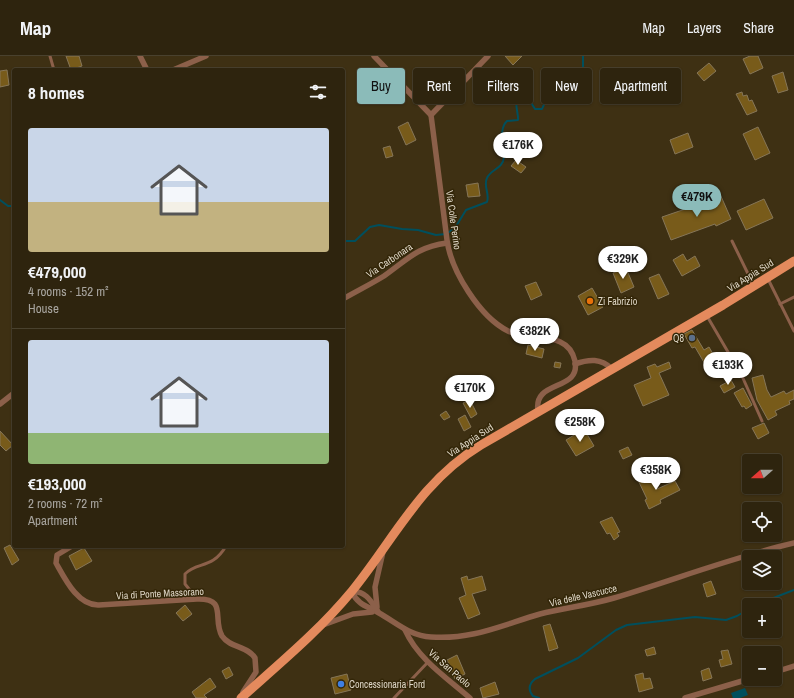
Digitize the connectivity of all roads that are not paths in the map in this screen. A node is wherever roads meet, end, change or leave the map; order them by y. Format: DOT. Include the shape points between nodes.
graph roads {
  1 [pos="50,56"];
  2 [pos="140,56"];
  3 [pos="206,56"];
  4 [pos="374,56"];
  5 [pos="488,56"];
  6 [pos="53,68"];
  7 [pos="146,68"];
  8 [pos="178,68"];
  9 [pos="431,115"];
  10 [pos="732,241"];
  11 [pos="447,242"];
  12 [pos="794,261"];
  13 [pos="767,278"];
  14 [pos="753,286"];
  15 [pos="794,297"];
  16 [pos="345,298"];
  17 [pos="780,304"];
  18 [pos="706,315"];
  19 [pos="794,331"];
  20 [pos="575,364"];
  21 [pos="612,369"];
  22 [pos="12,395"];
  23 [pos="0,404"];
  24 [pos="538,411"];
  25 [pos="762,421"];
  26 [pos="794,543"];
  27 [pos="68,548"];
  28 [pos="224,548"];
  29 [pos="384,551"];
  30 [pos="352,592"];
  31 [pos="197,598"];
  32 [pos="379,613"];
  33 [pos="323,625"];
  34 [pos="405,630"];
  35 [pos="428,662"];
  36 [pos="794,666"];
  37 [pos="782,670"];
  38 [pos="742,681"];
  39 [pos="239,698"];
  40 [pos="394,698"];
  41 [pos="470,698"];
  42 [pos="685,698"];
  1 -- 6 [label="lane"];
  2 -- 7 [label="street"];
  3 -- 8 [label="street"];
  4 -- 9 [label="street"];
  5 -- 9 [label="street"];
  9 -- 11 [label="street, Via Colle Perino"];
  10 -- 14 [label="lane"];
  11 -- 16 [label="street, Via Carbonara" via="423,248 380,278"];
  11 -- 20 [label="street, Via Colle Perino" via="452,260 463,282 493,321 516,335 559,341 570,351"];
  12 -- 13 [label="main road, Via Appia Sud"];
  13 -- 14 [label="main road, Via Appia Sud"];
  13 -- 17 [label="lane"];
  14 -- 18 [label="main road, Via Appia Sud"];
  15 -- 17 [label="lane"];
  17 -- 19 [label="lane"];
  18 -- 21 [label="main road, Via Appia Sud"];
  18 -- 25 [label="lane" via="739,372"];
  20 -- 21 [label="street" via="596,360 604,362"];
  20 -- 24 [label="street" via="568,380 540,396 537,403"];
  21 -- 24 [label="main road, Via Appia Sud"];
  22 -- 23 [label="street"];
  24 -- 29 [label="main road, Via Appia Sud" via="475,448 444,471 412,508"];
  26 -- 34 [label="street, Via delle Vascucce" via="616,598 540,614 477,634 431,637"];
  27 -- 31 [label="street, Via di Ponte Massorano" via="58,554 55,561 86,603 99,605"];
  28 -- 31 [label="lane" via="211,562 185,574 185,584"];
  29 -- 30 [label="main road, Via Appia Sud"];
  29 -- 32 [label="street" via="375,587"];
  30 -- 32 [label="street, Via delle Vascucce" via="359,603"];
  30 -- 32 [label="street, Via delle Vascucce" via="364,594"];
  30 -- 33 [label="main road, Via Appia Sud"];
  31 -- 39 [label="street, Via di Ponte Massorano" via="214,603 218,610 220,631 225,639 250,652 255,658 256,672"];
  32 -- 33 [label="street" via="357,613"];
  32 -- 34 [label="street, Via delle Vascucce"];
  33 -- 39 [label="main road, Via Appia Sud"];
  34 -- 35 [label="street, Via San Paolo" via="414,646"];
  35 -- 40 [label="lane"];
  35 -- 41 [label="street, Via San Paolo"];
  36 -- 37 [label="street"];
  38 -- 42 [label="street"];
}
